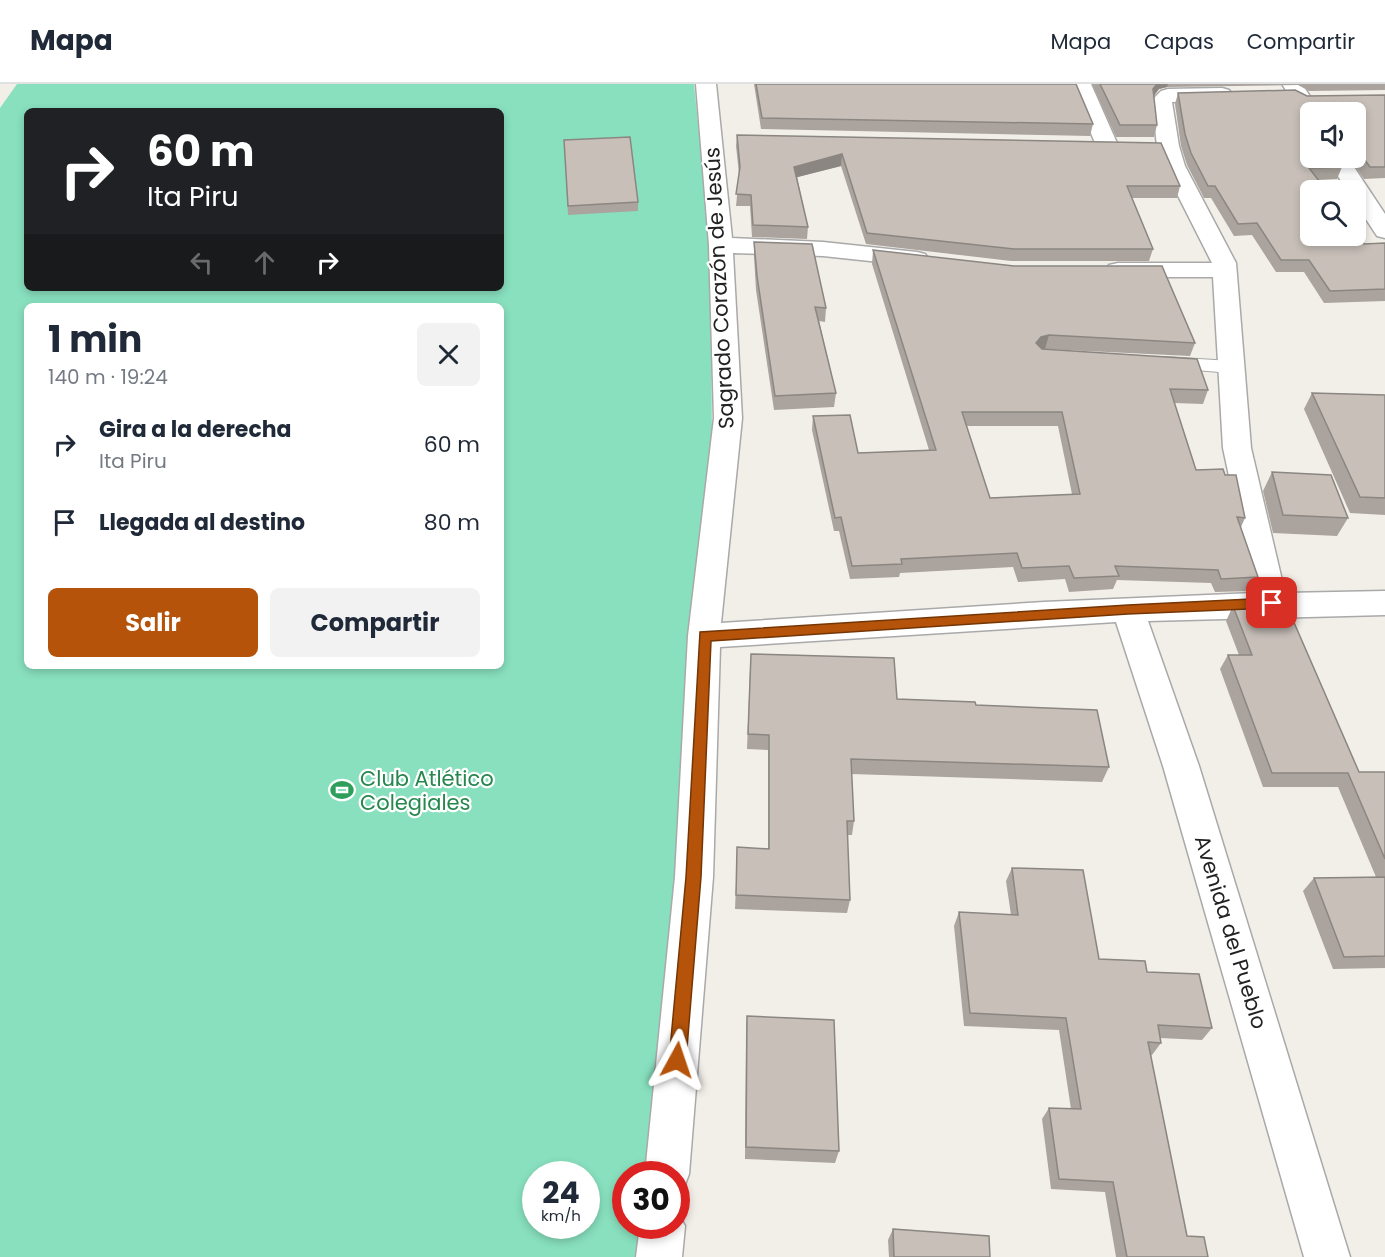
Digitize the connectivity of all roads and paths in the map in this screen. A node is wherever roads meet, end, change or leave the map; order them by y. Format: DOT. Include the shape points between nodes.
graph roads {
  1 [pos="706,84"];
  2 [pos="1082,84"];
  3 [pos="1239,94"];
  4 [pos="1295,97"];
  5 [pos="1326,98"];
  6 [pos="1082,143"];
  7 [pos="1137,144"];
  8 [pos="1343,168"];
  9 [pos="1385,231"];
  10 [pos="721,245"];
  11 [pos="944,262"];
  12 [pos="1094,270"];
  13 [pos="1224,270"];
  14 [pos="1150,363"];
  15 [pos="1232,367"];
  16 [pos="1272,603"];
  17 [pos="1385,603"];
  18 [pos="1128,610"];
  19 [pos="705,636"];
  20 [pos="668,1161"];
  21 [pos="661,1239"];
  22 [pos="659,1257"];
  23 [pos="1327,1257"];
  1 -- 10 [label="street, Sagrado Corazón de Jesús" via="724,138"];
  2 -- 7 [label="street"];
  3 -- 7 [label="street" via="1167,95"];
  4 -- 5 [label="street"];
  6 -- 7 [label="street"];
  7 -- 13 [label="street" via="1174,166 1224,263"];
  8 -- 9 [label="street"];
  10 -- 11 [label="street" via="823,249"];
  10 -- 19 [label="street, Sagrado Corazón de Jesús" via="728,418"];
  12 -- 13 [label="street"];
  13 -- 15 [label="street"];
  14 -- 15 [label="lane"];
  15 -- 16 [label="street" via="1237,448"];
  16 -- 17 [label="street"];
  16 -- 18 [label="street"];
  18 -- 19 [label="street"];
  18 -- 23 [label="street, Avenida del Pueblo" via="1182,766"];
  19 -- 20 [label="street, Sagrado Corazón de Jesús" via="694,877"];
  21 -- 22 [label="street"];
}
